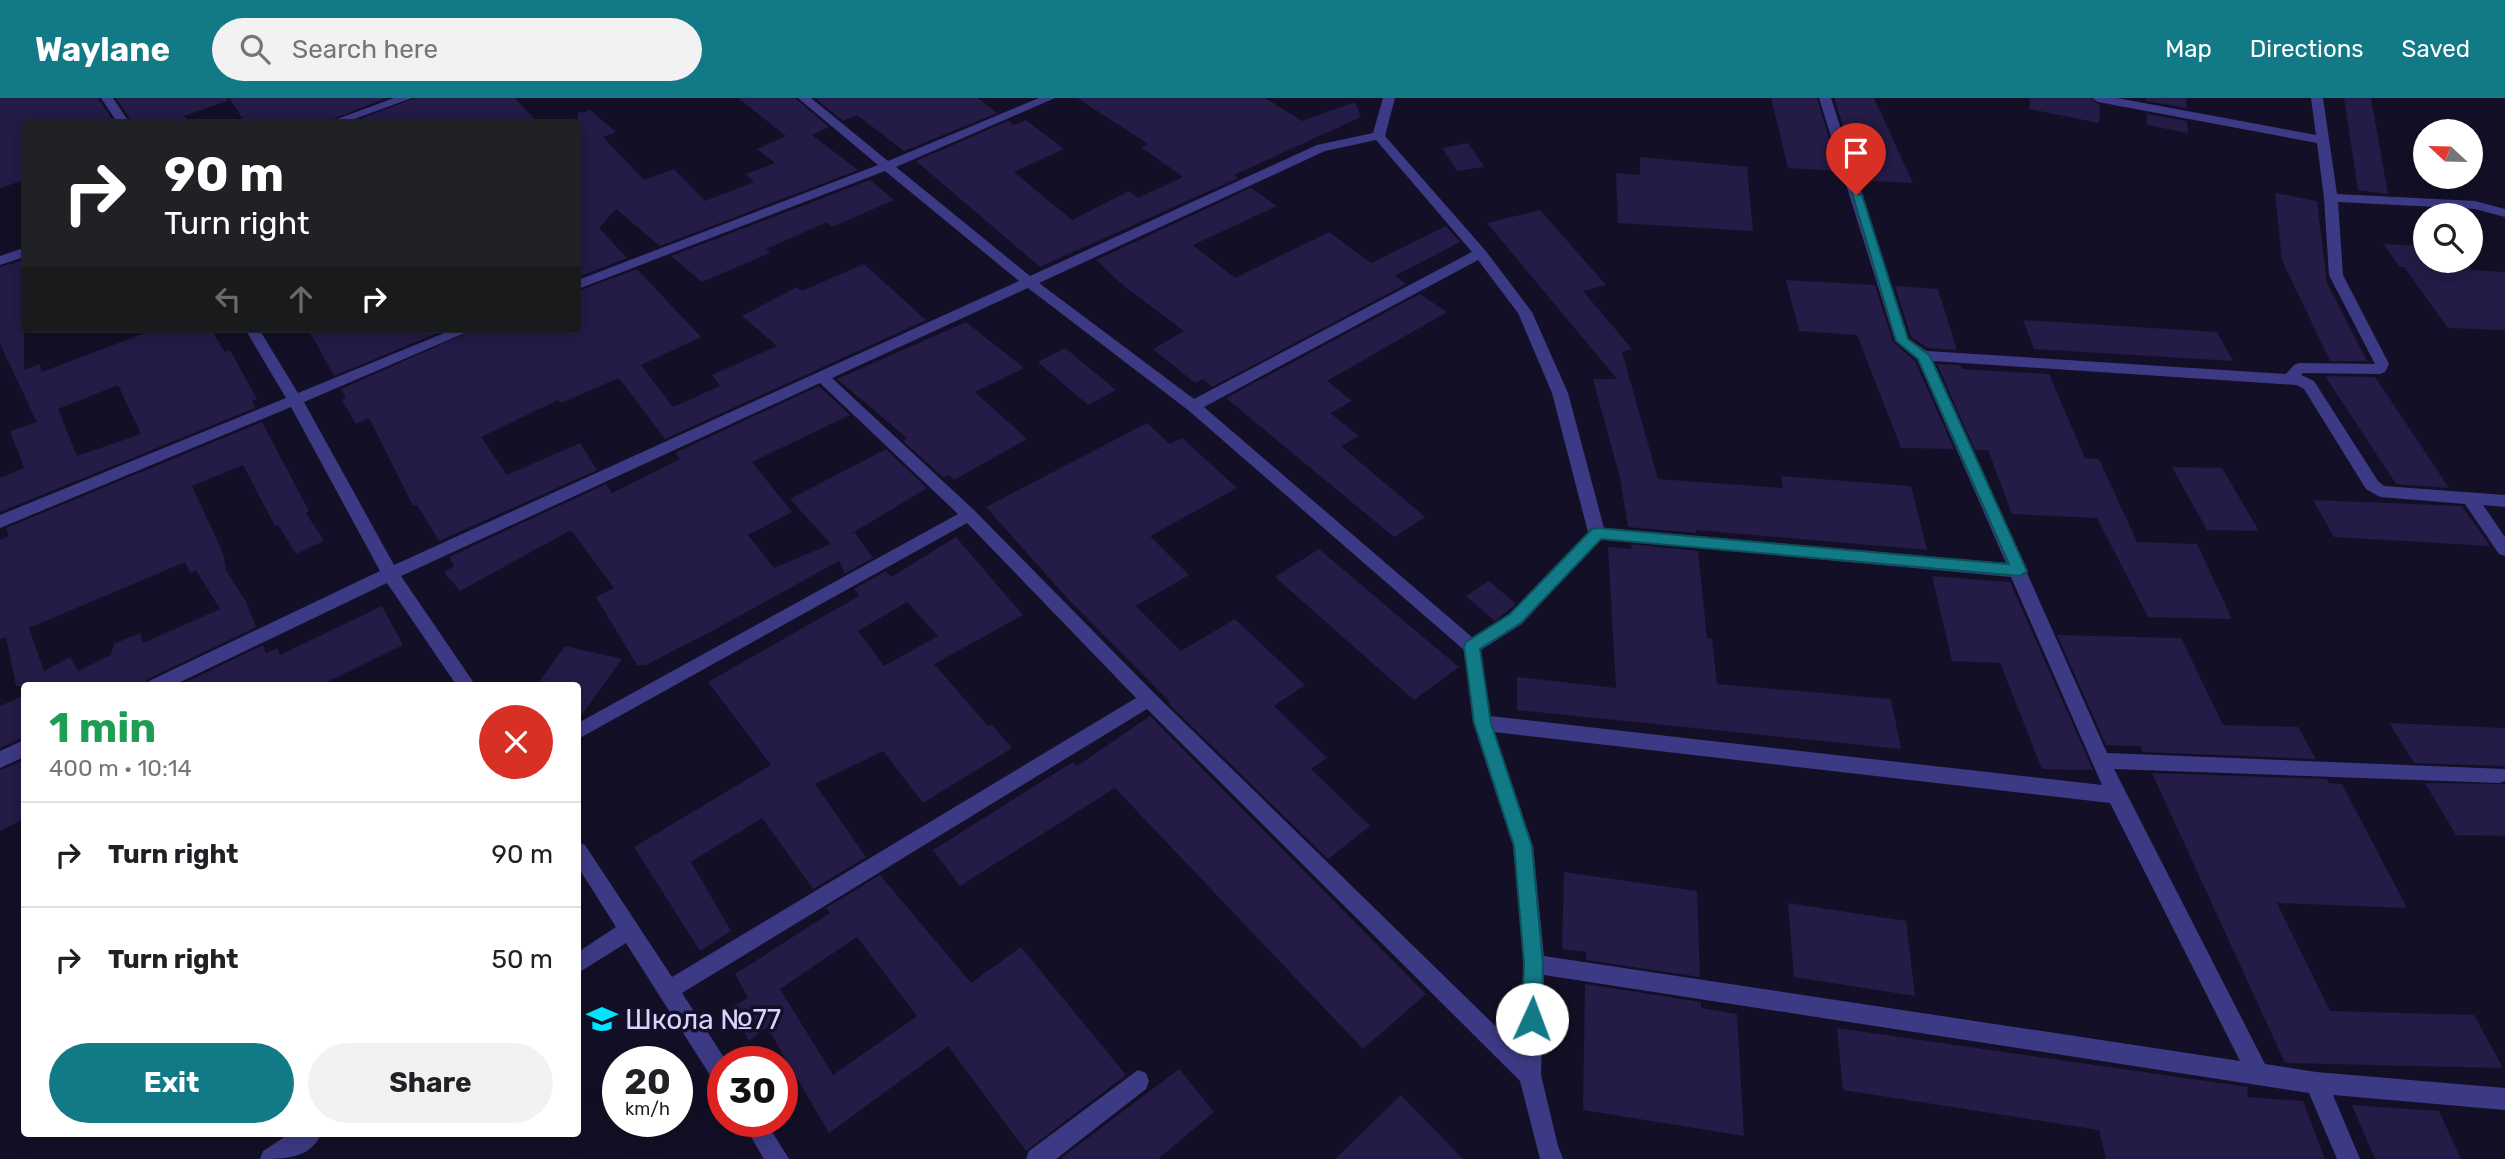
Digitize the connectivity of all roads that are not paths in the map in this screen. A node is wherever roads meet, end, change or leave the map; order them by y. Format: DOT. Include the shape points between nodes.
graph roads {
  1 [pos="107,98"];
  2 [pos="406,98"];
  3 [pos="804,98"];
  4 [pos="1049,98"];
  5 [pos="1389,98"];
  6 [pos="1825,98"];
  7 [pos="2098,98"];
  8 [pos="2318,98"];
  9 [pos="121,119"];
  10 [pos="344,119"];
  11 [pos="1379,135"];
  12 [pos="2323,140"];
  13 [pos="887,166"];
  14 [pos="2332,198"];
  15 [pos="2505,213"];
  16 [pos="21,253"];
  17 [pos="1480,253"];
  18 [pos="0,261"];
  19 [pos="1029,282"];
  20 [pos="581,284"];
  21 [pos="253,333"];
  22 [pos="457,333"];
  23 [pos="1923,356"];
  24 [pos="822,377"];
  25 [pos="2291,378"];
  26 [pos="295,400"];
  27 [pos="1193,407"];
  28 [pos="2470,499"];
  29 [pos="2505,501"];
  30 [pos="970,515"];
  31 [pos="0,522"];
  32 [pos="1598,533"];
  33 [pos="2505,550"];
  34 [pos="2020,571"];
  35 [pos="390,574"];
  36 [pos="1472,647"];
  37 [pos="163,682"];
  38 [pos="464,682"];
  39 [pos="1149,699"];
  40 [pos="1482,723"];
  41 [pos="581,730"];
  42 [pos="21,750"];
  43 [pos="0,760"];
  44 [pos="2101,761"];
  45 [pos="2500,775"];
  46 [pos="2116,795"];
  47 [pos="581,856"];
  48 [pos="629,930"];
  49 [pos="581,961"];
  50 [pos="1534,964"];
  51 [pos="668,990"];
  52 [pos="707,1050"];
  53 [pos="2258,1074"];
  54 [pos="1530,1075"];
  55 [pos="1138,1081"];
  56 [pos="2316,1083"];
  57 [pos="2505,1099"];
  58 [pos="305,1137"];
  59 [pos="763,1137"];
  60 [pos="1545,1156"];
  61 [pos="271,1159"];
  62 [pos="778,1159"];
  63 [pos="1037,1159"];
  64 [pos="2349,1159"];
  1 -- 9 [label="street"];
  2 -- 10 [label="street"];
  3 -- 13 [label="street"];
  4 -- 13 [label="street"];
  5 -- 11 [label="street"];
  6 -- 23 [label="street" via="1902,341"];
  7 -- 12 [label="street"];
  8 -- 12 [label="street"];
  11 -- 17 [label="street"];
  11 -- 19 [label="street" via="1321,148"];
  12 -- 14 [label="street"];
  13 -- 19 [label="street"];
  13 -- 20 [label="street"];
  14 -- 15 [label="street" via="2475,205"];
  14 -- 25 [label="street" via="2336,275 2382,364 2380,369 2300,368"];
  16 -- 18 [label="street"];
  17 -- 27 [label="street"];
  17 -- 32 [label="street" via="1525,312 1560,393"];
  19 -- 24 [label="street"];
  19 -- 27 [label="street"];
  21 -- 26 [label="street"];
  22 -- 26 [label="street"];
  23 -- 25 [label="street"];
  23 -- 34 [label="street"];
  24 -- 30 [label="street"];
  24 -- 35 [label="street"];
  25 -- 28 [label="street" via="2309,385 2380,491"];
  26 -- 31 [label="street"];
  26 -- 35 [label="street"];
  27 -- 36 [label="street"];
  28 -- 29 [label="street"];
  28 -- 33 [label="street"];
  30 -- 39 [label="street"];
  30 -- 41 [label="street"];
  32 -- 34 [label="street"];
  32 -- 36 [label="street" via="1516,619"];
  34 -- 44 [label="street"];
  35 -- 37 [label="street"];
  35 -- 38 [label="street"];
  36 -- 40 [label="street"];
  39 -- 51 [label="street"];
  39 -- 54 [label="street"];
  40 -- 46 [label="street"];
  40 -- 50 [label="street" via="1523,846"];
  42 -- 43 [label="street"];
  44 -- 45 [label="street"];
  44 -- 46 [label="street"];
  46 -- 53 [label="street"];
  47 -- 48 [label="street"];
  48 -- 49 [label="street"];
  48 -- 51 [label="street"];
  50 -- 53 [label="street"];
  50 -- 54 [label="street"];
  51 -- 52 [label="street"];
  53 -- 56 [label="street"];
  54 -- 60 [label="street"];
  55 -- 63 [label="street"];
  56 -- 57 [label="street"];
  56 -- 64 [label="street"];
  58 -- 61 [label="street"];
  59 -- 62 [label="street"];
}
